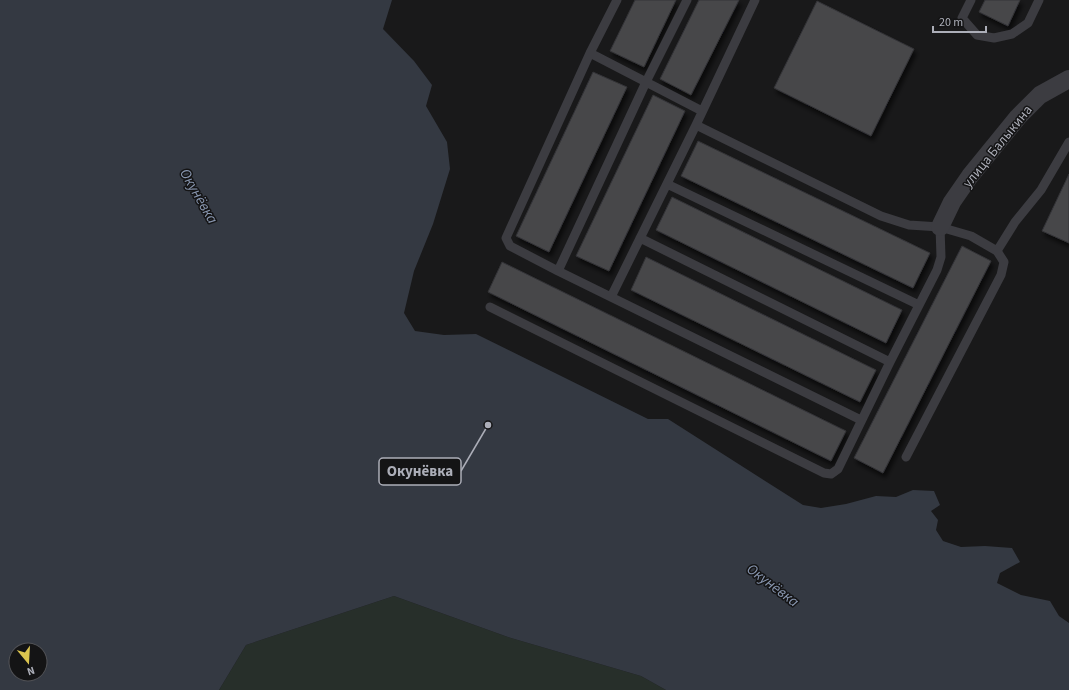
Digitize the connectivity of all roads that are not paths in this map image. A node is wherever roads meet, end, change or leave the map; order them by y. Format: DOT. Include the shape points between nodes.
graph roads {
  1 [pos="617,0"];
  2 [pos="687,0"];
  3 [pos="755,0"];
  4 [pos="970,0"];
  5 [pos="1039,0"];
  6 [pos="590,53"];
  7 [pos="1069,79"];
  8 [pos="646,82"];
  9 [pos="702,110"];
  10 [pos="696,125"];
  11 [pos="1069,142"];
  12 [pos="667,184"];
  13 [pos="940,227"];
  14 [pos="640,238"];
  15 [pos="997,250"];
  16 [pos="558,271"];
  17 [pos="611,297"];
  18 [pos="919,305"];
  19 [pos="490,307"];
  20 [pos="890,362"];
  21 [pos="862,420"];
  22 [pos="906,457"];
  1 -- 6 [label="lane"];
  2 -- 8 [label="lane"];
  3 -- 9 [label="lane"];
  4 -- 5 [label="lane" via="962,18 977,35 994,38 1012,34 1028,23"];
  6 -- 8 [label="lane"];
  6 -- 16 [label="lane" via="506,238 510,246"];
  7 -- 13 [label="street, улица Балыкина" via="1040,95 1018,117 970,176 952,202"];
  8 -- 9 [label="lane"];
  8 -- 16 [label="lane"];
  9 -- 10 [label="lane"];
  10 -- 12 [label="lane"];
  10 -- 13 [label="lane" via="881,216 908,225"];
  11 -- 15 [label="lane" via="1041,190 1014,222"];
  12 -- 14 [label="lane"];
  12 -- 18 [label="lane"];
  13 -- 15 [label="lane" via="971,236"];
  13 -- 18 [label="lane" via="941,257"];
  14 -- 17 [label="lane"];
  14 -- 20 [label="lane"];
  15 -- 22 [label="lane" via="1004,262 1001,275"];
  16 -- 17 [label="lane"];
  17 -- 21 [label="lane"];
  18 -- 20 [label="lane"];
  19 -- 21 [label="lane" via="824,473 831,474 838,469"];
  20 -- 21 [label="lane"];
}
